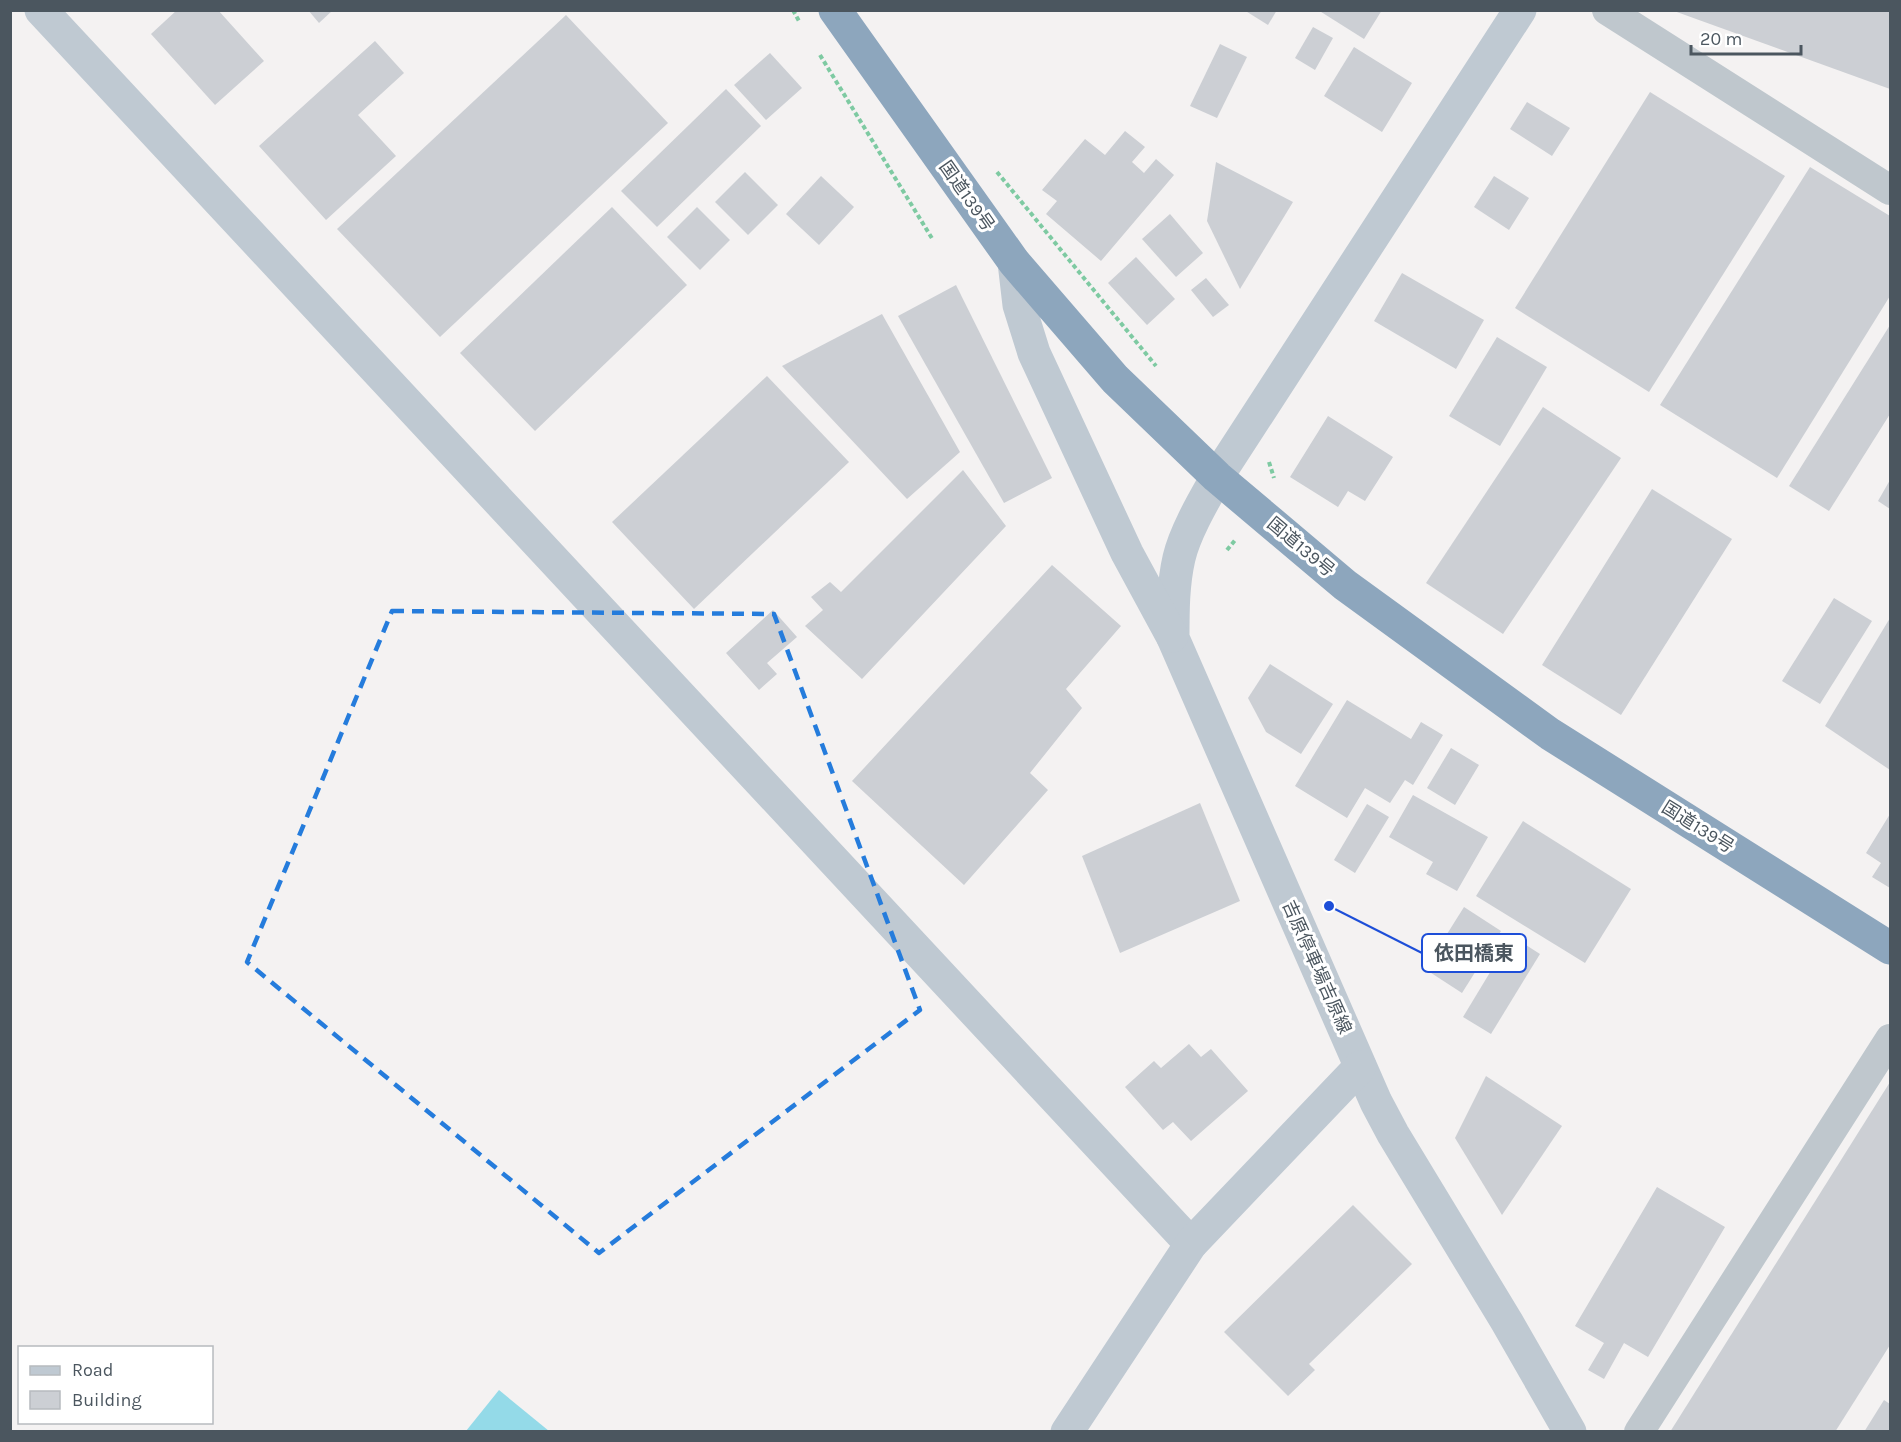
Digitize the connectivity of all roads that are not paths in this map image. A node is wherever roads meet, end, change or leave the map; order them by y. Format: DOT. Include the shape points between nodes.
graph roads {
  1 [pos="41,10"];
  2 [pos="835,10"];
  3 [pos="1520,10"];
  4 [pos="1607,10"];
  5 [pos="1890,190"];
  6 [pos="1014,262"];
  7 [pos="1217,477"];
  8 [pos="1173,638"];
  9 [pos="1890,948"];
  10 [pos="1890,1039"];
  11 [pos="1360,1067"];
  12 [pos="1191,1244"];
  13 [pos="1067,1431"];
  14 [pos="1570,1431"];
  15 [pos="1639,1431"];
  1 -- 12 [label="street"];
  2 -- 6 [label="highway, 国道139号"];
  3 -- 7 [label="street, 吉原停車場吉原線"];
  4 -- 5 [label="street"];
  6 -- 7 [label="highway, 国道139号" via="1115,379"];
  6 -- 8 [label="street" via="1019,305 1034,353 1127,553"];
  7 -- 8 [label="street, 吉原停車場吉原線" via="1179,556 1173,596"];
  7 -- 9 [label="highway, 国道139号" via="1345,585 1550,734"];
  8 -- 11 [label="street, 吉原停車場吉原線"];
  10 -- 15 [label="street"];
  11 -- 12 [label="street"];
  11 -- 14 [label="street, 吉原停車場吉原線" via="1393,1134"];
  12 -- 13 [label="street"];
}
